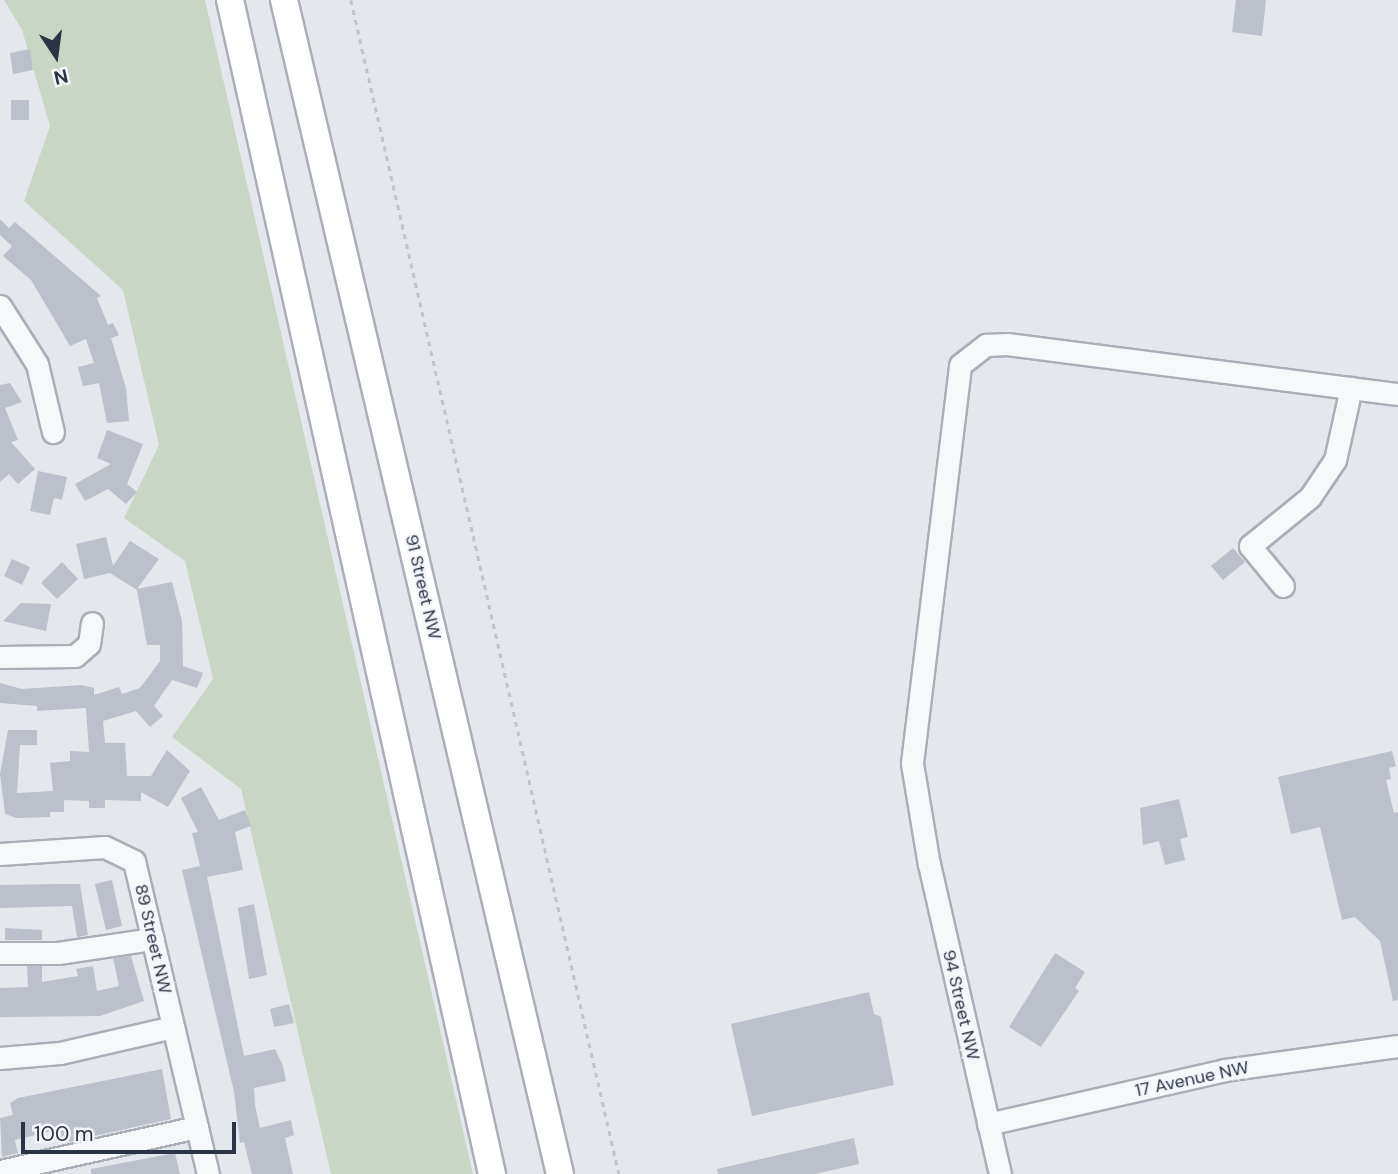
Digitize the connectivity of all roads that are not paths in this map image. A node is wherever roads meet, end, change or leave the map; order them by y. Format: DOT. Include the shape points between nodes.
graph roads {
  1 [pos="230,0"];
  2 [pos="284,0"];
  3 [pos="0,306"];
  4 [pos="1351,388"];
  5 [pos="1398,394"];
  6 [pos="53,432"];
  7 [pos="1283,586"];
  8 [pos="92,624"];
  9 [pos="0,657"];
  10 [pos="0,854"];
  11 [pos="153,939"];
  12 [pos="0,953"];
  13 [pos="173,1027"];
  14 [pos="1398,1046"];
  15 [pos="0,1058"];
  16 [pos="988,1124"];
  17 [pos="197,1128"];
  18 [pos="0,1171"];
  19 [pos="208,1174"];
  20 [pos="492,1174"];
  21 [pos="560,1174"];
  22 [pos="1000,1174"];
  1 -- 20 [label="main road"];
  2 -- 21 [label="main road, 91 Street NW"];
  3 -- 6 [label="street" via="37,364"];
  4 -- 5 [label="street, 94 Street NW"];
  4 -- 7 [label="street" via="1335,460 1310,497 1250,546"];
  4 -- 16 [label="street, 94 Street NW" via="1007,344 970,354 960,365 912,763 923,836"];
  8 -- 9 [label="street" via="89,644 75,656"];
  10 -- 11 [label="street, 89 Street NW" via="106,847 127,853"];
  11 -- 12 [label="street" via="58,953"];
  11 -- 13 [label="street, 89 Street NW"];
  13 -- 15 [label="street" via="60,1053"];
  13 -- 17 [label="street, 89 Street NW"];
  14 -- 16 [label="street, 17 Avenue NW" via="1225,1070"];
  16 -- 22 [label="street, 94 Street NW"];
  17 -- 18 [label="street"];
  17 -- 19 [label="street, 89 Street NW"];
}
